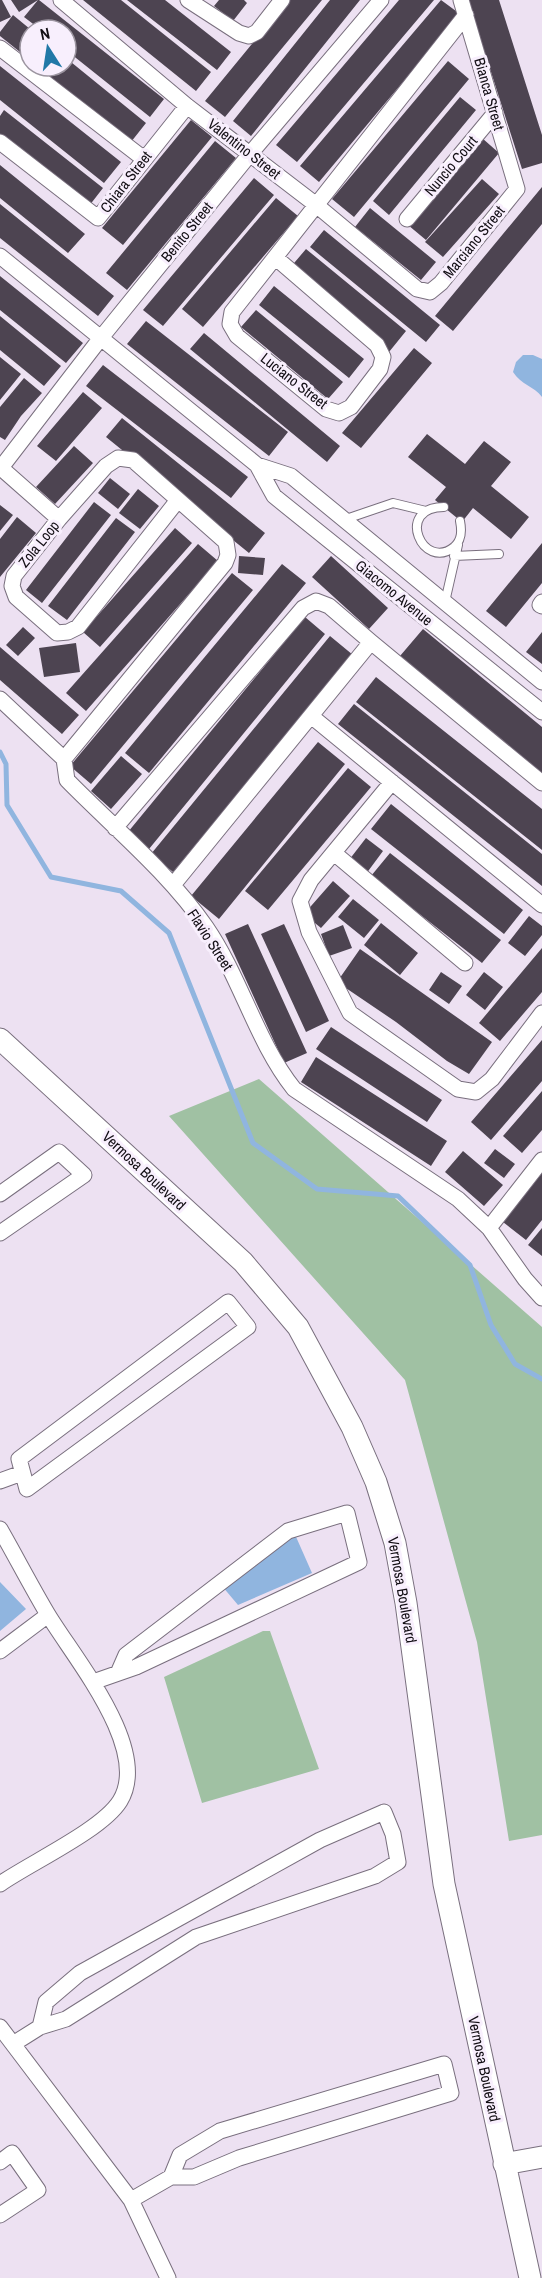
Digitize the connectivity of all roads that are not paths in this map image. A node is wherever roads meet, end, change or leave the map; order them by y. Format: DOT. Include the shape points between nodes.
graph roads {
  1 [pos="61,0"];
  2 [pos="188,0"];
  3 [pos="282,0"];
  4 [pos="381,0"];
  5 [pos="463,7"];
  6 [pos="0,48"];
  7 [pos="187,105"];
  8 [pos="495,113"];
  9 [pos="0,142"];
  10 [pos="250,154"];
  11 [pos="144,159"];
  12 [pos="517,189"];
  13 [pos="315,204"];
  14 [pos="407,219"];
  15 [pos="0,256"];
  16 [pos="276,258"];
  17 [pos="430,292"];
  18 [pos="100,339"];
  19 [pos="257,465"];
  20 [pos="0,469"];
  21 [pos="178,500"];
  22 [pos="329,505"];
  23 [pos="444,507"];
  24 [pos="426,511"];
  25 [pos="59,519"];
  26 [pos="346,519"];
  27 [pos="460,521"];
  28 [pos="312,526"];
  29 [pos="459,541"];
  30 [pos="499,554"];
  31 [pos="454,556"];
  32 [pos="445,602"];
  33 [pos="370,642"];
  34 [pos="542,682"];
  35 [pos="0,699"];
  36 [pos="542,712"];
  37 [pos="311,716"];
  38 [pos="64,759"];
  39 [pos="392,782"];
  40 [pos="542,783"];
  41 [pos="115,828"];
  42 [pos="333,853"];
  43 [pos="173,885"];
  44 [pos="542,904"];
  45 [pos="465,963"];
  46 [pos="542,1013"];
  47 [pos="0,1039"];
  48 [pos="542,1160"];
  49 [pos="0,1194"];
  50 [pos="489,1228"];
  51 [pos="0,1233"];
  52 [pos="540,1291"];
  53 [pos="22,1473"];
  54 [pos="0,1481"];
  55 [pos="0,1530"];
  56 [pos="48,1615"];
  57 [pos="0,1651"];
  58 [pos="119,1671"];
  59 [pos="93,1682"];
  60 [pos="0,1884"];
  61 [pos="0,2027"];
  62 [pos="40,2027"];
  63 [pos="13,2044"];
  64 [pos="542,2157"];
  65 [pos="0,2162"];
  66 [pos="504,2164"];
  67 [pos="171,2177"];
  68 [pos="131,2200"];
  69 [pos="0,2215"];
  70 [pos="168,2278"];
  71 [pos="530,2278"];
  1 -- 7 [label="street, Valentino Street"];
  2 -- 3 [label="street" via="249,36"];
  4 -- 10 [label="street, Benito Street"];
  5 -- 8 [label="street, Bianca Street"];
  5 -- 13 [label="street, Luciano Street"];
  6 -- 11 [label="street"];
  7 -- 10 [label="street, Valentino Street"];
  7 -- 11 [label="street, Chiara Street"];
  8 -- 12 [label="street, Bianca Street"];
  8 -- 14 [label="street, Nuncio Court"];
  9 -- 11 [label="street, Chiara Street" via="98,218"];
  10 -- 13 [label="street, Valentino Street"];
  10 -- 18 [label="street, Benito Street"];
  12 -- 17 [label="street, Marciano Street"];
  13 -- 16 [label="street, Luciano Street"];
  13 -- 17 [label="street, Valentino Street" via="417,289"];
  15 -- 18 [label="street, Giacomo Avenue"];
  16 -- 16 [label="street, Luciano Street" via="232,312 230,324 237,336 326,409 339,413 351,407 380,369 383,357 377,345"];
  18 -- 19 [label="street, Giacomo Avenue"];
  18 -- 20 [label="street, Benito Street"];
  19 -- 22 [label="street, Giacomo Avenue" via="291,476"];
  19 -- 28 [label="street, Giacomo Avenue" via="273,496"];
  20 -- 25 [label="street"];
  21 -- 25 [label="street, Zola Loop" via="133,460 118,458 106,466"];
  21 -- 25 [label="street, Zola Loop" via="78,627 57,633 16,597 12,586 14,576"];
  21 -- 38 [label="street, Zola Loop" via="226,542 225,563"];
  22 -- 26 [label="street, Giacomo Avenue"];
  22 -- 28 [label="street"];
  23 -- 24 [label="lane"];
  24 -- 26 [label="lane" via="393,503"];
  24 -- 29 [label="lane" via="416,528 424,547 443,552"];
  26 -- 32 [label="street, Giacomo Avenue"];
  27 -- 29 [label="lane"];
  28 -- 36 [label="street, Giacomo Avenue"];
  29 -- 31 [label="lane"];
  30 -- 31 [label="lane"];
  31 -- 32 [label="lane"];
  32 -- 34 [label="street, Giacomo Avenue"];
  33 -- 37 [label="street"];
  33 -- 40 [label="street"];
  33 -- 41 [label="street" via="329,606 316,601 303,608"];
  35 -- 38 [label="street"];
  37 -- 39 [label="street"];
  37 -- 43 [label="street"];
  38 -- 41 [label="street, Flavio Street" via="67,780"];
  39 -- 42 [label="street"];
  39 -- 44 [label="street"];
  41 -- 43 [label="street, Flavio Street"];
  42 -- 45 [label="street"];
  42 -- 46 [label="street" via="300,901 309,932 350,1013 458,1089 476,1092 492,1079"];
  43 -- 50 [label="street, Flavio Street" via="206,928 231,970 281,1073 294,1089 458,1199"];
  47 -- 66 [label="main road, Vermosa Boulevard" via="243,1262 298,1327 352,1427 395,1543 444,1884"];
  48 -- 50 [label="street"];
  49 -- 51 [label="street" via="59,1152 84,1175"];
  50 -- 52 [label="street, Flavio Street"];
  53 -- 53 [label="street" via="27,1489 248,1327 228,1302 19,1459"];
  53 -- 54 [label="street"];
  55 -- 56 [label="street"];
  56 -- 57 [label="street"];
  56 -- 59 [label="street"];
  58 -- 58 [label="street" via="136,1667 359,1562 347,1513 288,1532 126,1655"];
  58 -- 59 [label="street"];
  59 -- 60 [label="street" via="123,1743 128,1776 120,1801 99,1823"];
  61 -- 63 [label="street"];
  62 -- 62 [label="street" via="66,2019 196,1937 375,1876 398,1862 384,1812 320,1840 80,1973 46,2002"];
  62 -- 63 [label="street"];
  63 -- 68 [label="street"];
  64 -- 66 [label="main road"];
  65 -- 69 [label="street" via="12,2153 38,2190"];
  66 -- 71 [label="main road, Vermosa Boulevard"];
  67 -- 67 [label="street" via="194,2177 239,2158 451,2093 444,2064 220,2131 180,2155"];
  67 -- 68 [label="street"];
  68 -- 70 [label="street"];
}
